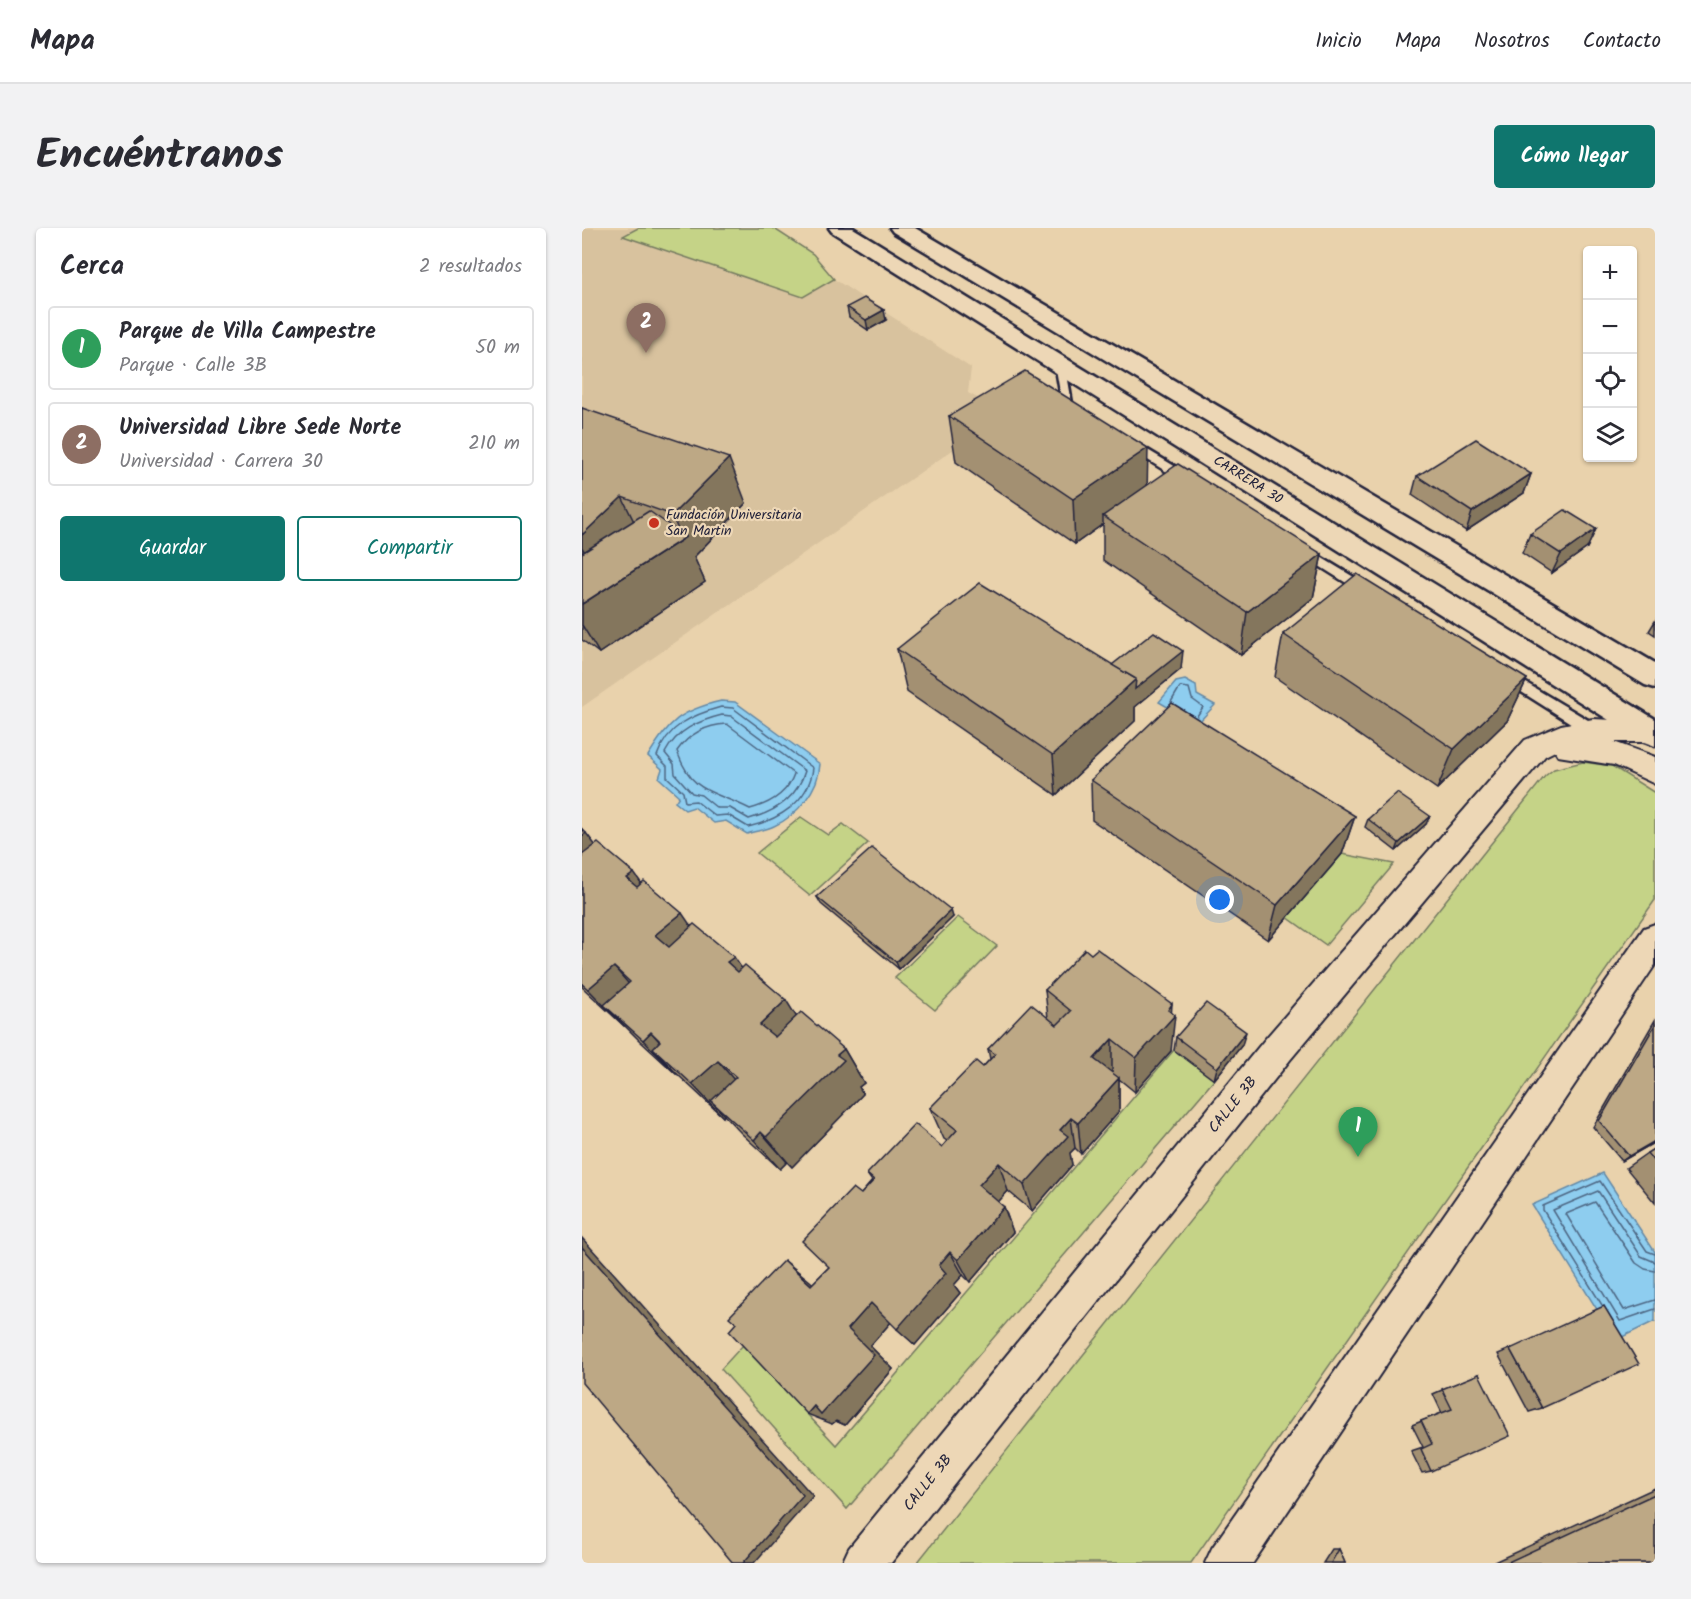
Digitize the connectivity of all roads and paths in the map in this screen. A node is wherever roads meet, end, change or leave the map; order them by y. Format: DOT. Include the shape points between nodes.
graph roads {
  1 [pos="839,228"];
  2 [pos="900,228"];
  3 [pos="1060,363"];
  4 [pos="1087,417"];
  5 [pos="1117,435"];
  6 [pos="1198,486"];
  7 [pos="1289,542"];
  8 [pos="1381,598"];
  9 [pos="1492,668"];
  10 [pos="1655,677"];
  11 [pos="1593,730"];
  12 [pos="1654,732"];
  13 [pos="1535,748"];
  14 [pos="1655,772"];
  15 [pos="1655,939"];
  16 [pos="864,1563"];
  17 [pos="1227,1563"];
  1 -- 3 [label="main road, CARRERA 30"];
  2 -- 10 [label="main road"];
  3 -- 4 [label="lane" via="1067,404"];
  3 -- 12 [label="main road, CARRERA 30"];
  5 -- 6 [label="lane"];
  7 -- 8 [label="lane"];
  9 -- 11 [label="lane"];
  11 -- 12 [label="street, CALLE 3B"];
  11 -- 13 [label="street, CALLE 3B" via="1561,736"];
  13 -- 14 [label="street" via="1607,752"];
  13 -- 16 [label="street, CALLE 3B" via="1278,1049"];
  15 -- 17 [label="street"];
}
